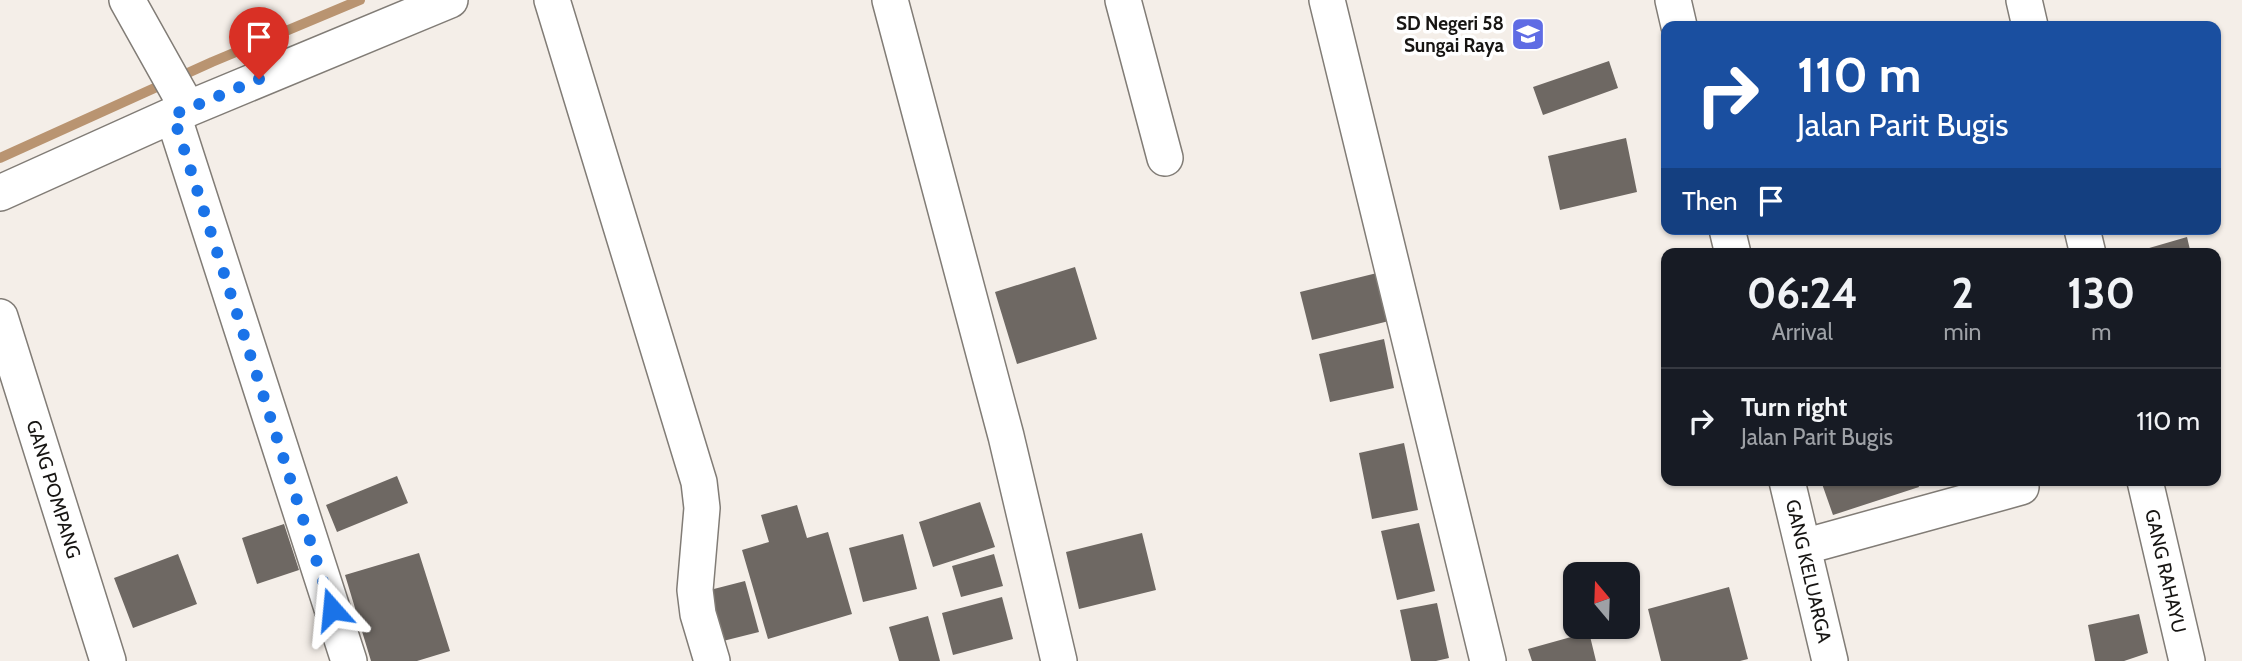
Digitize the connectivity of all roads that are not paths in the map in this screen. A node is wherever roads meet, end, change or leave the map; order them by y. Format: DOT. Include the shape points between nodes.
graph roads {
  1 [pos="127,0"];
  2 [pos="450,0"];
  3 [pos="552,0"];
  4 [pos="890,0"];
  5 [pos="1123,0"];
  6 [pos="1327,0"];
  7 [pos="1673,0"];
  8 [pos="2024,0"];
  9 [pos="1678,21"];
  10 [pos="2029,21"];
  11 [pos="180,112"];
  12 [pos="1165,158"];
  13 [pos="0,193"];
  14 [pos="0,317"];
  15 [pos="1788,486"];
  16 [pos="2021,486"];
  17 [pos="2146,486"];
  18 [pos="1803,547"];
  19 [pos="108,661"];
  20 [pos="349,661"];
  21 [pos="712,661"];
  22 [pos="1059,661"];
  23 [pos="1488,661"];
  24 [pos="1830,661"];
  25 [pos="2187,661"];
  1 -- 11 [label="street"];
  2 -- 11 [label="street"];
  3 -- 21 [label="street" via="699,482 702,508 695,590"];
  4 -- 22 [label="street" via="1006,436"];
  5 -- 12 [label="street"];
  6 -- 23 [label="street"];
  7 -- 9 [label="street"];
  8 -- 10 [label="street"];
  11 -- 13 [label="street"];
  11 -- 20 [label="street"];
  14 -- 19 [label="street, GANG POMPANG"];
  15 -- 18 [label="street, GANG KELUARGA"];
  16 -- 18 [label="street"];
  17 -- 25 [label="street, GANG RAHAYU"];
  18 -- 24 [label="street, GANG KELUARGA"];
}
